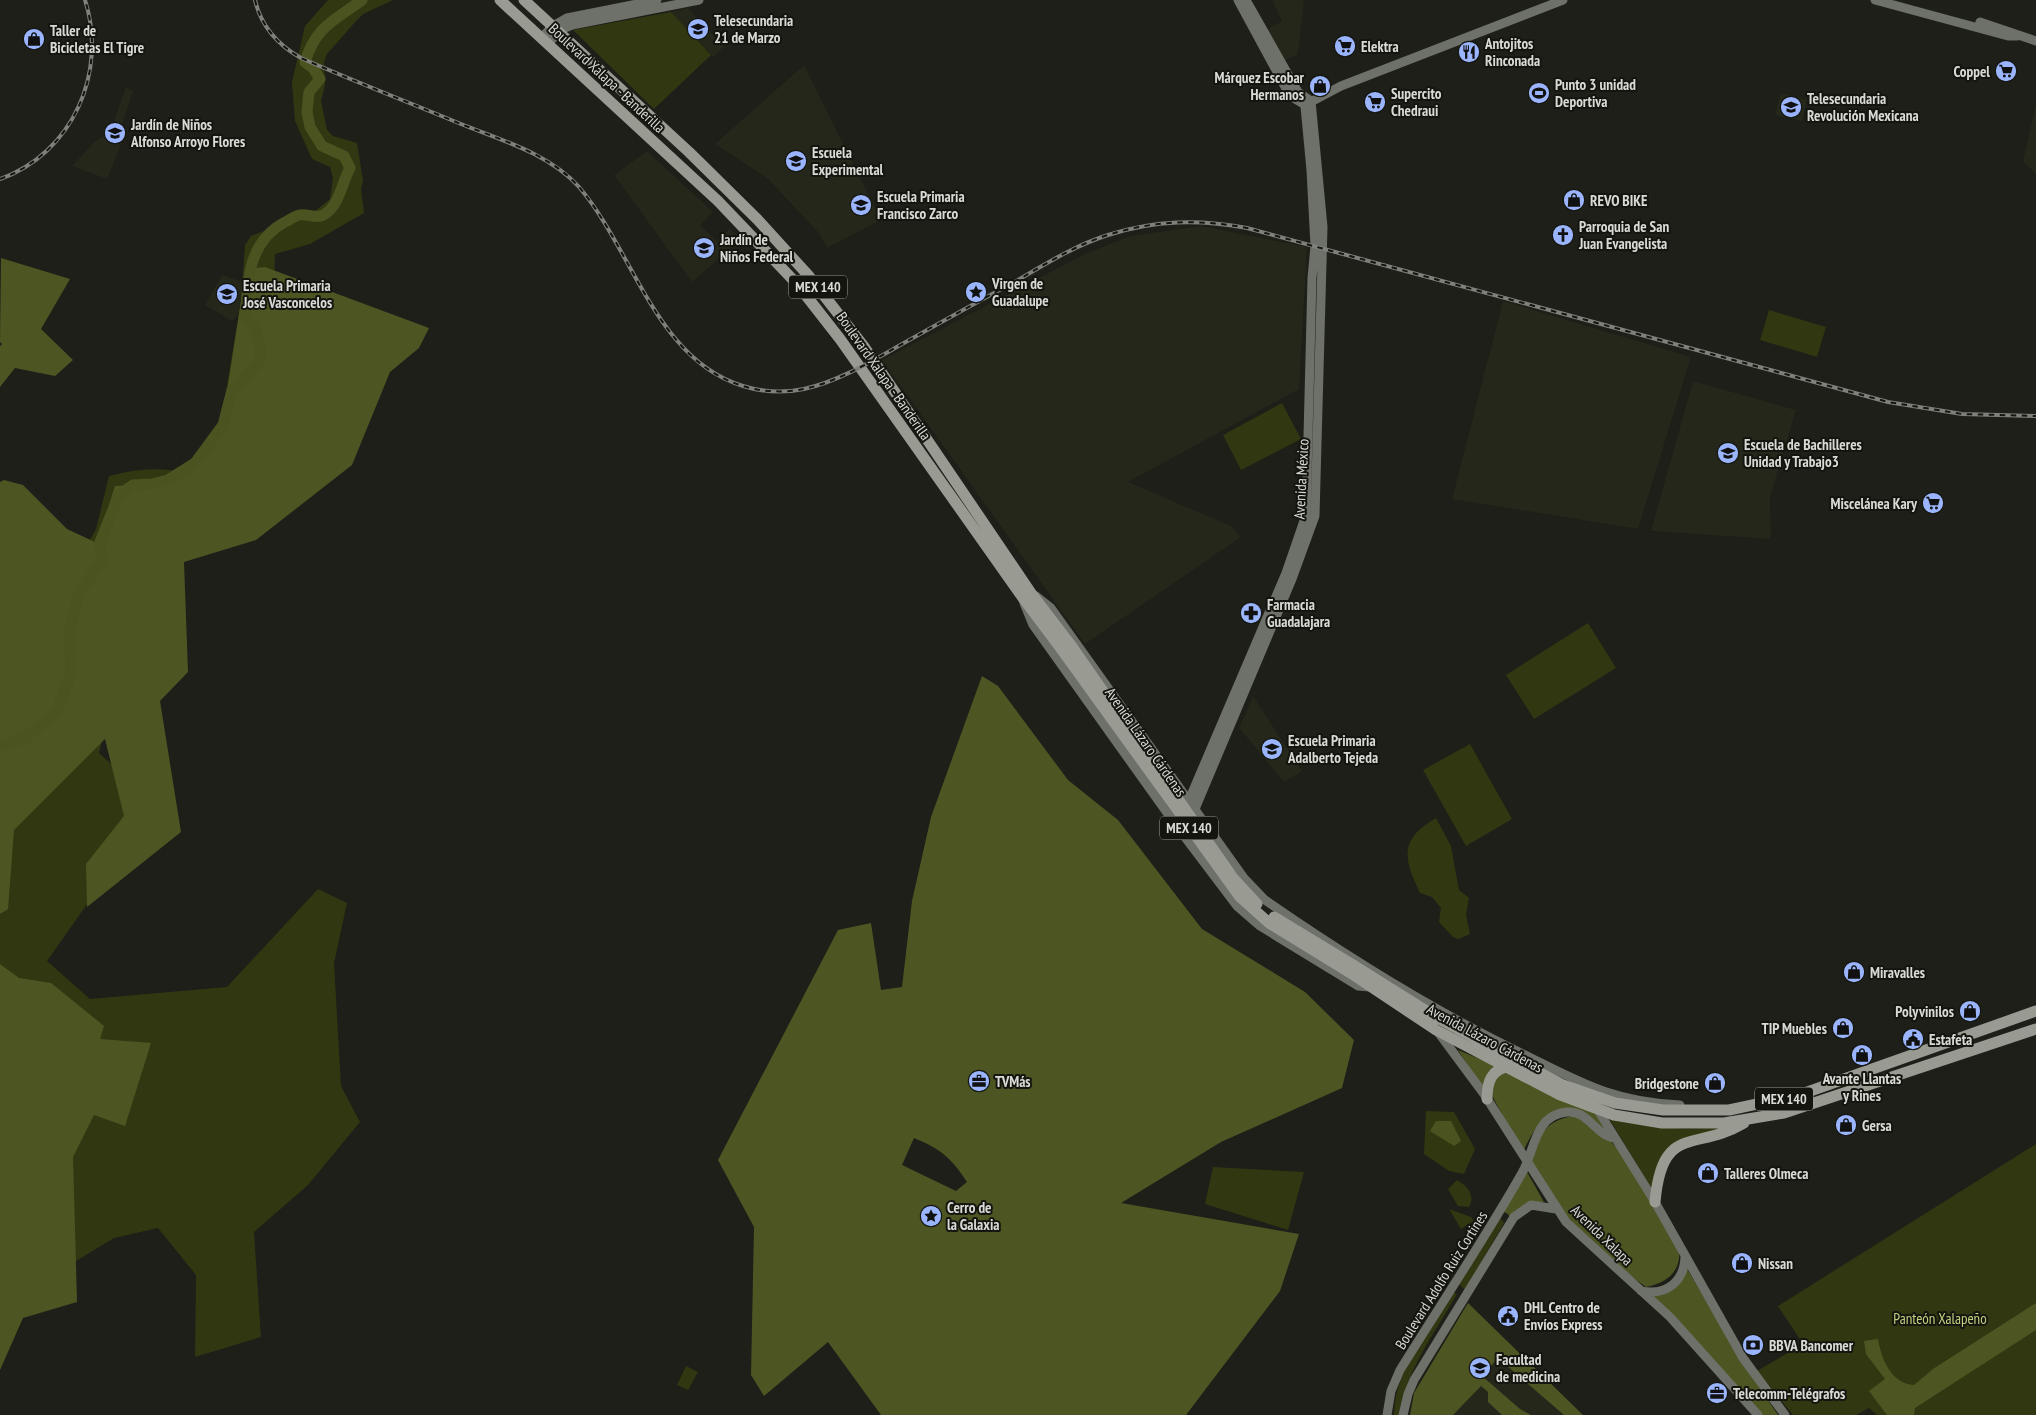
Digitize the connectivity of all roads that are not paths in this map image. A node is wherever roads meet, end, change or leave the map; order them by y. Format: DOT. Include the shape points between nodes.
graph roads {
  1 [pos="500,0"];
  2 [pos="524,0"];
  3 [pos="657,0"];
  4 [pos="699,0"];
  5 [pos="1238,0"];
  6 [pos="1246,0"];
  7 [pos="1563,0"];
  8 [pos="1875,0"];
  9 [pos="1899,0"];
  10 [pos="556,29"];
  11 [pos="2017,36"];
  12 [pos="545,40"];
  13 [pos="2036,41"];
  14 [pos="1307,101"];
  15 [pos="1312,278"];
  16 [pos="1322,280"];
  17 [pos="1027,596"];
  18 [pos="1066,647"];
  19 [pos="1189,800"];
  20 [pos="1195,808"];
  21 [pos="1175,824"];
  22 [pos="1181,832"];
  23 [pos="1351,969"];
  24 [pos="1370,988"];
  25 [pos="2036,1011"];
  26 [pos="2036,1029"];
  27 [pos="1436,1030"];
  28 [pos="1526,1064"];
  29 [pos="1505,1067"];
  30 [pos="1584,1085"];
  31 [pos="1590,1096"];
  32 [pos="1487,1099"];
  33 [pos="1598,1110"];
  34 [pos="1721,1111"];
  35 [pos="1751,1119"];
  36 [pos="1615,1138"];
  37 [pos="1528,1164"];
  38 [pos="1655,1202"];
  39 [pos="1556,1209"];
  40 [pos="1498,1215"];
  41 [pos="1509,1225"];
  42 [pos="1685,1254"];
  43 [pos="1641,1291"];
  44 [pos="1388,1415"];
  45 [pos="1404,1415"];
  46 [pos="1758,1415"];
  47 [pos="1784,1415"];
  1 -- 12 [label="highway, Boulevard Xalapa - Banderilla / MEX 140"];
  2 -- 10 [label="highway, Boulevard Xalapa - Banderilla / MEX 140"];
  3 -- 10 [label="main road" via="567,18"];
  4 -- 10 [label="main road"];
  5 -- 14 [label="main road" via="1290,96"];
  6 -- 14 [label="main road" via="1298,92"];
  7 -- 14 [label="main road"];
  8 -- 11 [label="main road"];
  9 -- 11 [label="main road" via="2009,30"];
  10 -- 12 [label="main road"];
  10 -- 17 [label="highway, Boulevard Xalapa - Banderilla / MEX 140" via="758,219 808,275 865,348"];
  11 -- 13 [label="main road"];
  12 -- 17 [label="highway, Boulevard Xalapa - Banderilla / MEX 140" via="718,201 797,284"];
  14 -- 15 [label="main road, Avenida México" via="1315,246"];
  14 -- 16 [label="main road, Avenida México" via="1323,227"];
  15 -- 16 [label="main road"];
  15 -- 19 [label="main road, Avenida México" via="1305,521"];
  16 -- 20 [label="main road, Avenida México" via="1313,522 1292,580"];
  17 -- 18 [label="highway, Boulevard Xalapa - Banderilla / MEX 140"];
  17 -- 19 [label="main road" via="1051,608"];
  17 -- 21 [label="main road" via="1032,624"];
  18 -- 23 [label="highway, Avenida Lázaro Cárdenas / MEX 140, bridge" via="1240,897 1268,923"];
  19 -- 20 [label="main road"];
  19 -- 21 [label="main road, Avenida México"];
  20 -- 22 [label="main road, Avenida México"];
  20 -- 30 [label="main road" via="1244,878 1265,900 1440,1012"];
  21 -- 22 [label="main road"];
  22 -- 24 [label="main road" via="1247,916 1358,986"];
  23 -- 24 [label="highway, Avenida Lázaro Cárdenas / MEX 140"];
  23 -- 28 [label="highway, Avenida Lázaro Cárdenas / MEX 140"];
  24 -- 27 [label="highway, Avenida Lázaro Cárdenas / MEX 140"];
  25 -- 34 [label="highway, Avenida Lázaro Cárdenas / MEX 140" via="1799,1095"];
  26 -- 35 [label="highway, Avenida Lázaro Cárdenas / MEX 140" via="1807,1107"];
  27 -- 29 [label="highway, Avenida Lázaro Cárdenas / MEX 140"];
  27 -- 32 [label="main road, Avenida Xalapa"];
  28 -- 29 [label="highway"];
  28 -- 31 [label="highway, Avenida Lázaro Cárdenas / MEX 140"];
  29 -- 32 [label="highway" via="1488,1080"];
  29 -- 33 [label="highway, Avenida Lázaro Cárdenas / MEX 140"];
  30 -- 31 [label="main road"];
  30 -- 34 [label="main road" via="1629,1099 1698,1105"];
  31 -- 33 [label="main road"];
  31 -- 34 [label="highway, Avenida Lázaro Cárdenas / MEX 140" via="1644,1108"];
  32 -- 37 [label="main road, Avenida Xalapa"];
  33 -- 35 [label="highway, Avenida Lázaro Cárdenas / MEX 140" via="1662,1123 1724,1123"];
  33 -- 36 [label="main road"];
  35 -- 38 [label="highway" via="1675,1149 1658,1174"];
  36 -- 37 [label="main road, Boulevard Adolfo Ruiz Cortines" via="1606,1135 1583,1116 1566,1112 1556,1115 1539,1129"];
  36 -- 38 [label="main road"];
  37 -- 39 [label="main road, Avenida Xalapa"];
  37 -- 40 [label="main road, Boulevard Adolfo Ruiz Cortines"];
  38 -- 42 [label="main road"];
  39 -- 41 [label="main road, Boulevard Adolfo Ruiz Cortines" via="1531,1205 1519,1212"];
  39 -- 43 [label="main road, Avenida Xalapa" via="1578,1236"];
  40 -- 41 [label="main road" via="1506,1217"];
  40 -- 44 [label="main road, Boulevard Adolfo Ruiz Cortines" via="1400,1370 1391,1391"];
  41 -- 45 [label="main road, Boulevard Adolfo Ruiz Cortines" via="1414,1380"];
  42 -- 43 [label="main road" via="1683,1270 1671,1287 1656,1293"];
  42 -- 47 [label="main road" via="1743,1358"];
  43 -- 46 [label="main road, Avenida Xalapa" via="1675,1323"];
}
